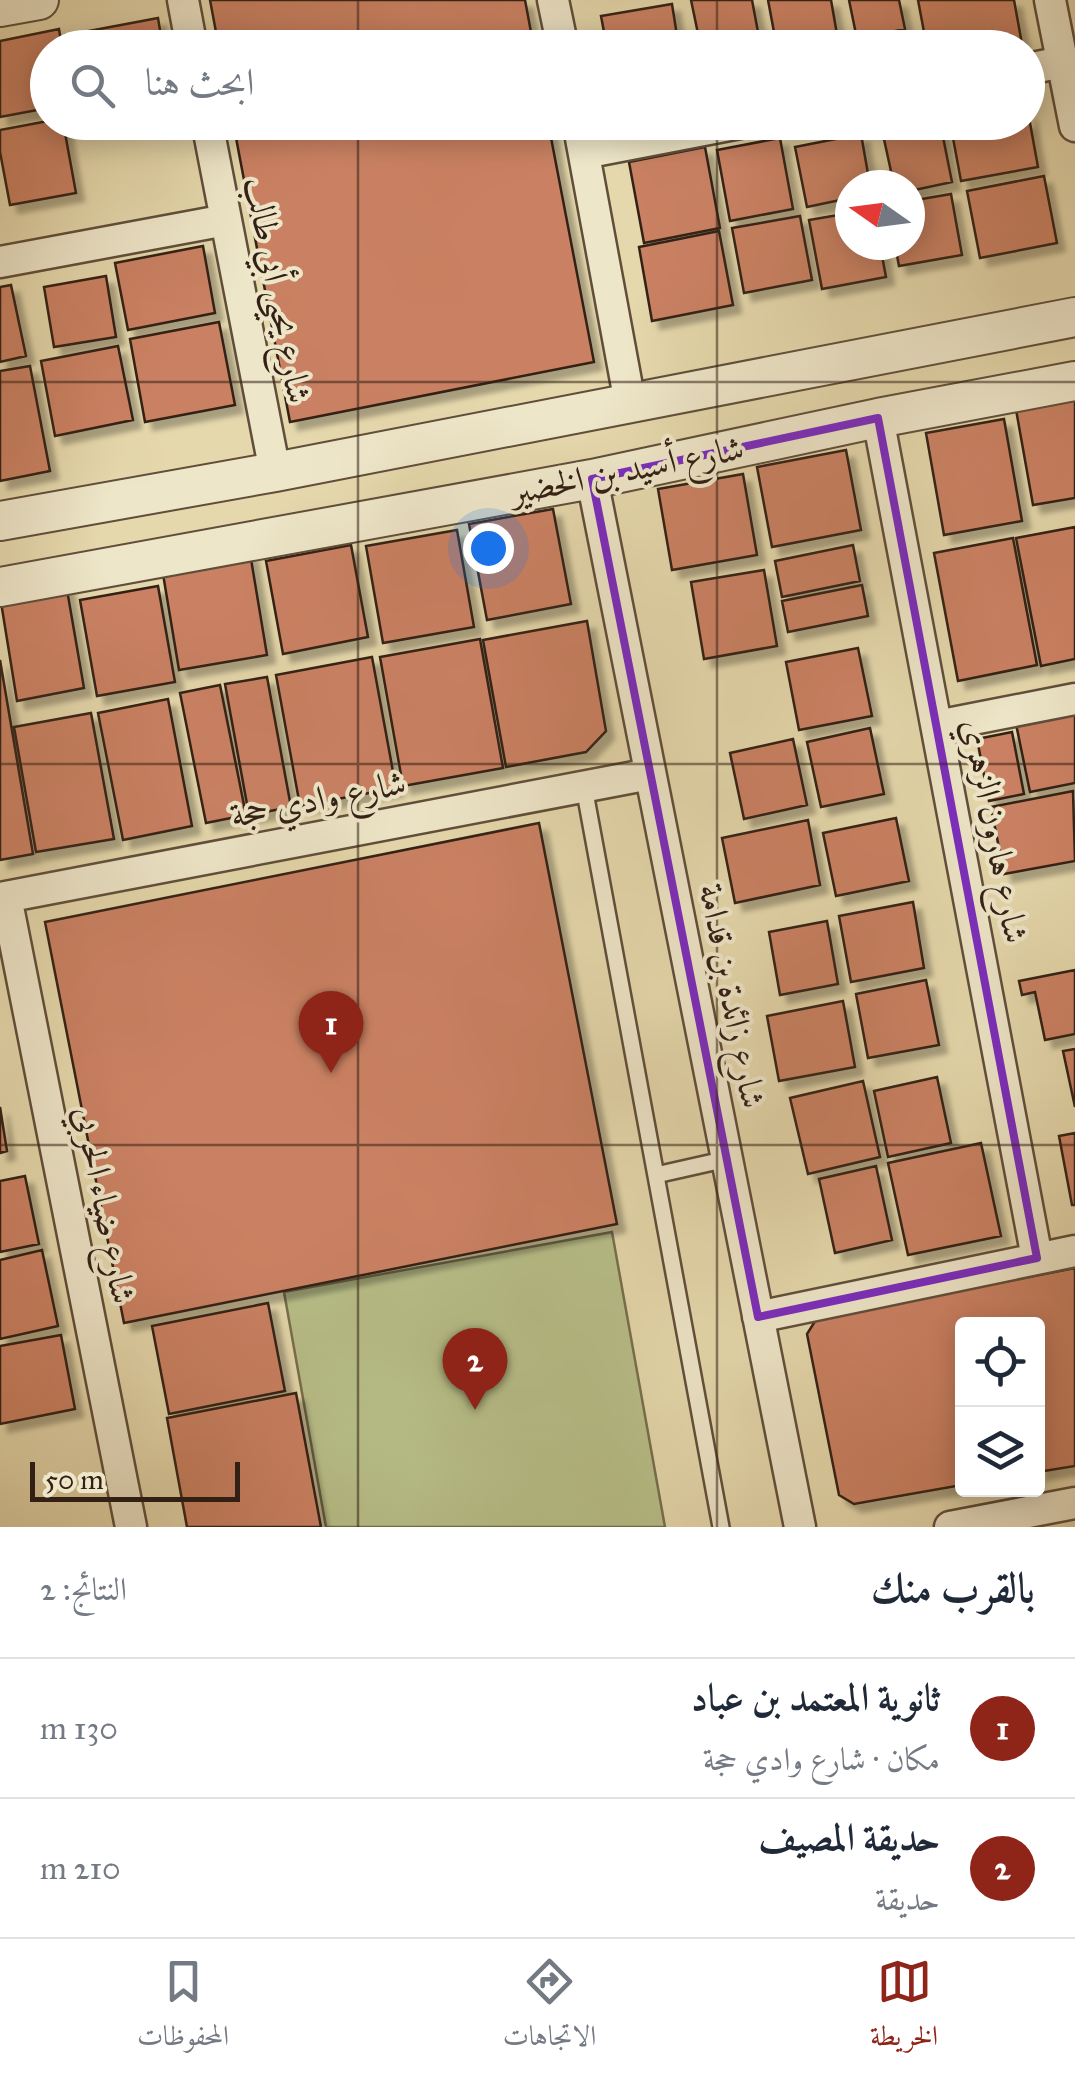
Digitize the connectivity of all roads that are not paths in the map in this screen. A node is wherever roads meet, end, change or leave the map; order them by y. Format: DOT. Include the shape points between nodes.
graph roads {
  1 [pos="39,0"];
  2 [pos="183,0"];
  3 [pos="553,0"];
  4 [pos="1050,0"];
  5 [pos="0,7"];
  6 [pos="189,30"];
  7 [pos="559,30"];
  8 [pos="1062,62"];
  9 [pos="1045,66"];
  10 [pos="1075,126"];
  11 [pos="210,140"];
  12 [pos="581,140"];
  13 [pos="652,140"];
  14 [pos="584,153"];
  15 [pos="226,220"];
  16 [pos="0,262"];
  17 [pos="1075,317"];
  18 [pos="1075,382"];
  19 [pos="630,403"];
  20 [pos="878,418"];
  21 [pos="275,472"];
  22 [pos="592,480"];
  23 [pos="0,521"];
  24 [pos="0,586"];
  25 [pos="1075,699"];
  26 [pos="937,726"];
  27 [pos="650,774"];
  28 [pos="584,787"];
  29 [pos="3,898"];
  30 [pos="727,1159"];
  31 [pos="656,1175"];
  32 [pos="1075,1251"];
  33 [pos="1037,1258"];
  34 [pos="758,1317"];
  35 [pos="1075,1503"];
  36 [pos="131,1527"];
  37 [pos="721,1527"];
  38 [pos="800,1527"];
  39 [pos="950,1527"];
  1 -- 5 [label="street"];
  2 -- 6 [label="street"];
  3 -- 7 [label="street"];
  4 -- 8 [label="street"];
  8 -- 9 [label="street"];
  8 -- 10 [label="street"];
  11 -- 15 [label="street, شارع يحيى أبي طالب"];
  12 -- 14 [label="street"];
  13 -- 14 [label="street"];
  14 -- 19 [label="street"];
  15 -- 16 [label="street"];
  15 -- 21 [label="street, شارع يحيى أبي طالب"];
  17 -- 19 [label="street, شارع أسيد بن الخضير"];
  18 -- 20 [label="street, شارع أسيد بن الخضير"];
  19 -- 21 [label="street, شارع أسيد بن الخضير"];
  20 -- 22 [label="street, شارع أسيد بن الخضير"];
  20 -- 26 [label="street, شارع هارون الزهري"];
  21 -- 23 [label="street, شارع أسيد بن الخضير"];
  22 -- 24 [label="street, شارع أسيد بن الخضير"];
  22 -- 27 [label="street, شارع زائدة بن قدامة"];
  25 -- 26 [label="street"];
  26 -- 33 [label="street, شارع هارون الزهري"];
  27 -- 28 [label="street, شارع وادي حجة"];
  27 -- 30 [label="street, شارع زائدة بن قدامة"];
  28 -- 29 [label="street, شارع وادي حجة"];
  28 -- 31 [label="lane"];
  29 -- 36 [label="street, شارع ضياء الحربي"];
  30 -- 31 [label="lane"];
  30 -- 34 [label="street, شارع زائدة بن قدامة"];
  31 -- 37 [label="lane"];
  32 -- 33 [label="street"];
  33 -- 34 [label="street"];
  34 -- 38 [label="street, شارع زائدة بن قدامة"];
  35 -- 39 [label="street"];
}
